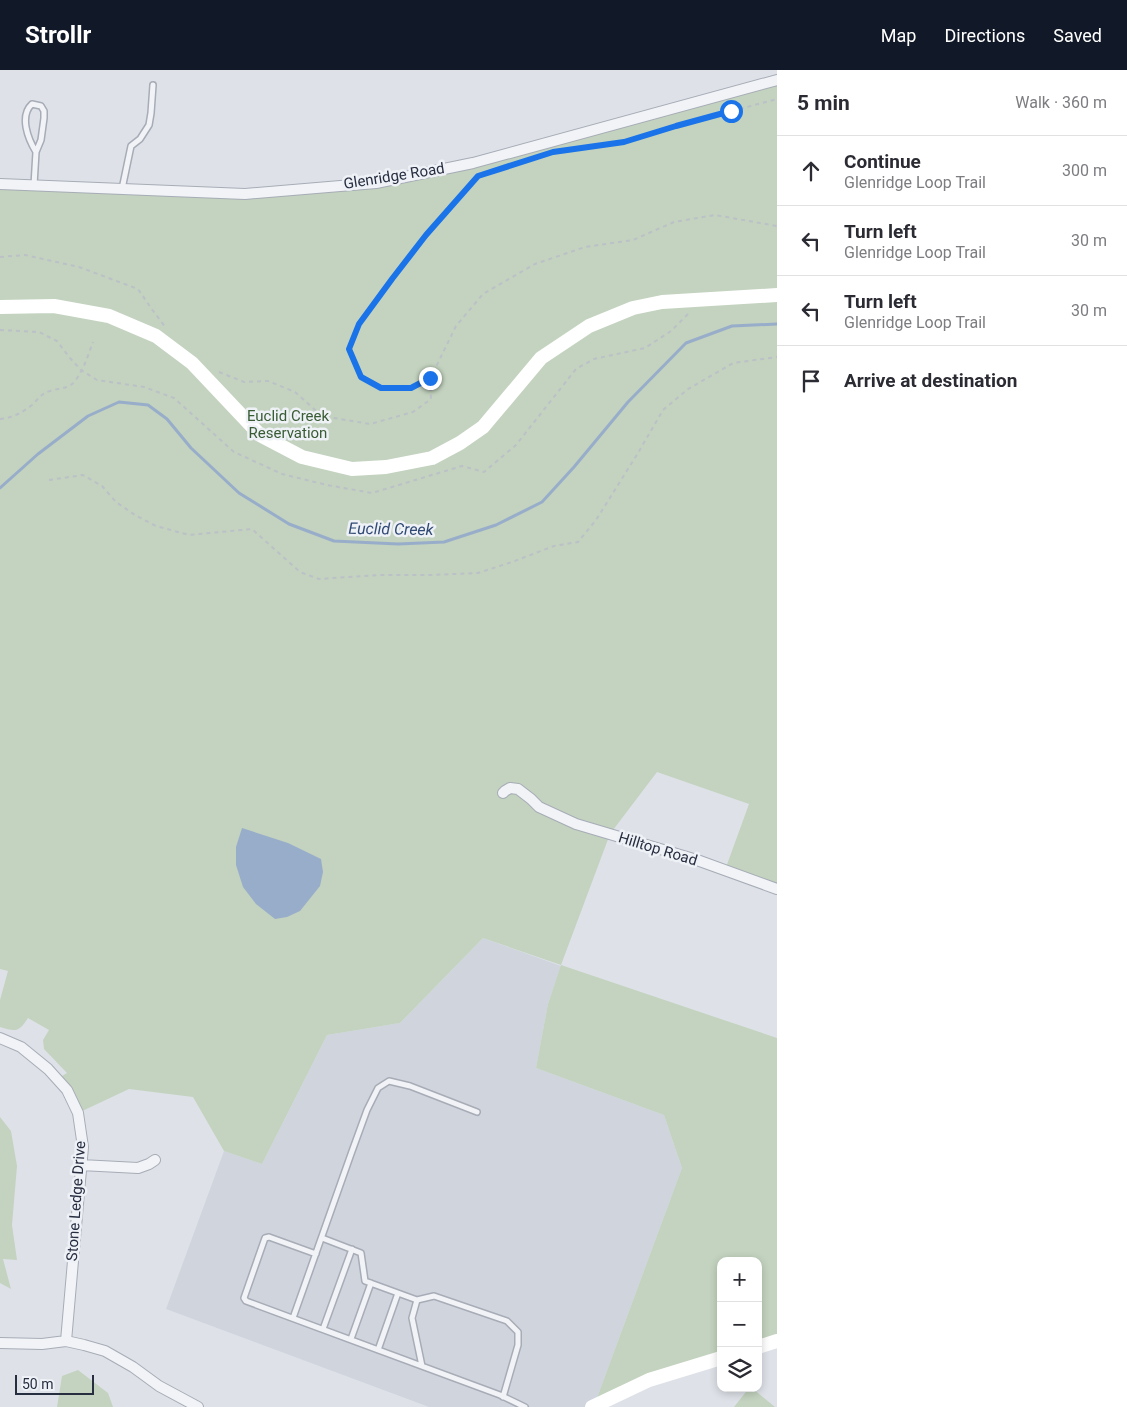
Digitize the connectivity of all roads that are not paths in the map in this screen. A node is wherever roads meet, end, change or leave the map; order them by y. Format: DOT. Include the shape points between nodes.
graph roads {
  1 [pos="777,80"];
  2 [pos="153,85"];
  3 [pos="36,152"];
  4 [pos="0,184"];
  5 [pos="34,186"];
  6 [pos="122,189"];
  7 [pos="777,295"];
  8 [pos="0,307"];
  9 [pos="504,793"];
  10 [pos="777,889"];
  11 [pos="0,1038"];
  12 [pos="477,1112"];
  13 [pos="155,1160"];
  14 [pos="81,1165"];
  15 [pos="322,1238"];
  16 [pos="352,1249"];
  17 [pos="316,1254"];
  18 [pos="371,1283"];
  19 [pos="398,1293"];
  20 [pos="417,1300"];
  21 [pos="293,1318"];
  22 [pos="323,1329"];
  23 [pos="351,1339"];
  24 [pos="66,1341"];
  25 [pos="777,1341"];
  26 [pos="0,1343"];
  27 [pos="762,1346"];
  28 [pos="378,1350"];
  29 [pos="717,1359"];
  30 [pos="422,1366"];
  31 [pos="503,1397"];
  32 [pos="198,1407"];
  33 [pos="525,1407"];
  34 [pos="592,1407"];
  1 -- 6 [label="street, Glenridge Road" via="472,162 376,183 245,194"];
  2 -- 6 [label="lane" via="149,125 131,146"];
  3 -- 3 [label="lane" via="41,140 44,110 32,104 26,125"];
  3 -- 5 [label="lane"];
  4 -- 5 [label="street, Glenridge Road"];
  5 -- 6 [label="street, Glenridge Road"];
  7 -- 8 [label="street" via="662,302 633,308 589,326 541,358 483,427 460,443 432,458 386,468 352,469 302,457 260,434 192,363 156,336 108,316 54,306"];
  9 -- 10 [label="street, Hilltop Road" via="510,788 518,789 539,807 576,824 697,860"];
  11 -- 14 [label="street, Stone Ledge Drive" via="22,1047 68,1090 78,1114 83,1147"];
  12 -- 15 [label="lane" via="410,1086 389,1081 378,1088 367,1110"];
  13 -- 14 [label="street" via="138,1168"];
  14 -- 24 [label="street, Stone Ledge Drive"];
  15 -- 16 [label="lane"];
  15 -- 17 [label="lane"];
  16 -- 18 [label="lane" via="361,1253 364,1280"];
  16 -- 22 [label="lane"];
  17 -- 21 [label="lane"];
  17 -- 21 [label="lane" via="265,1238 244,1298"];
  18 -- 19 [label="lane"];
  18 -- 23 [label="lane"];
  19 -- 20 [label="lane"];
  19 -- 28 [label="lane"];
  20 -- 30 [label="lane" via="412,1318"];
  20 -- 31 [label="lane" via="434,1296 507,1321 518,1332 518,1345"];
  21 -- 22 [label="lane"];
  22 -- 23 [label="lane"];
  23 -- 28 [label="lane"];
  24 -- 26 [label="street"];
  24 -- 32 [label="street" via="105,1351"];
  25 -- 27 [label="street"];
  28 -- 30 [label="lane"];
  29 -- 34 [label="street" via="649,1380"];
  30 -- 31 [label="lane"];
  31 -- 33 [label="lane"];
}
